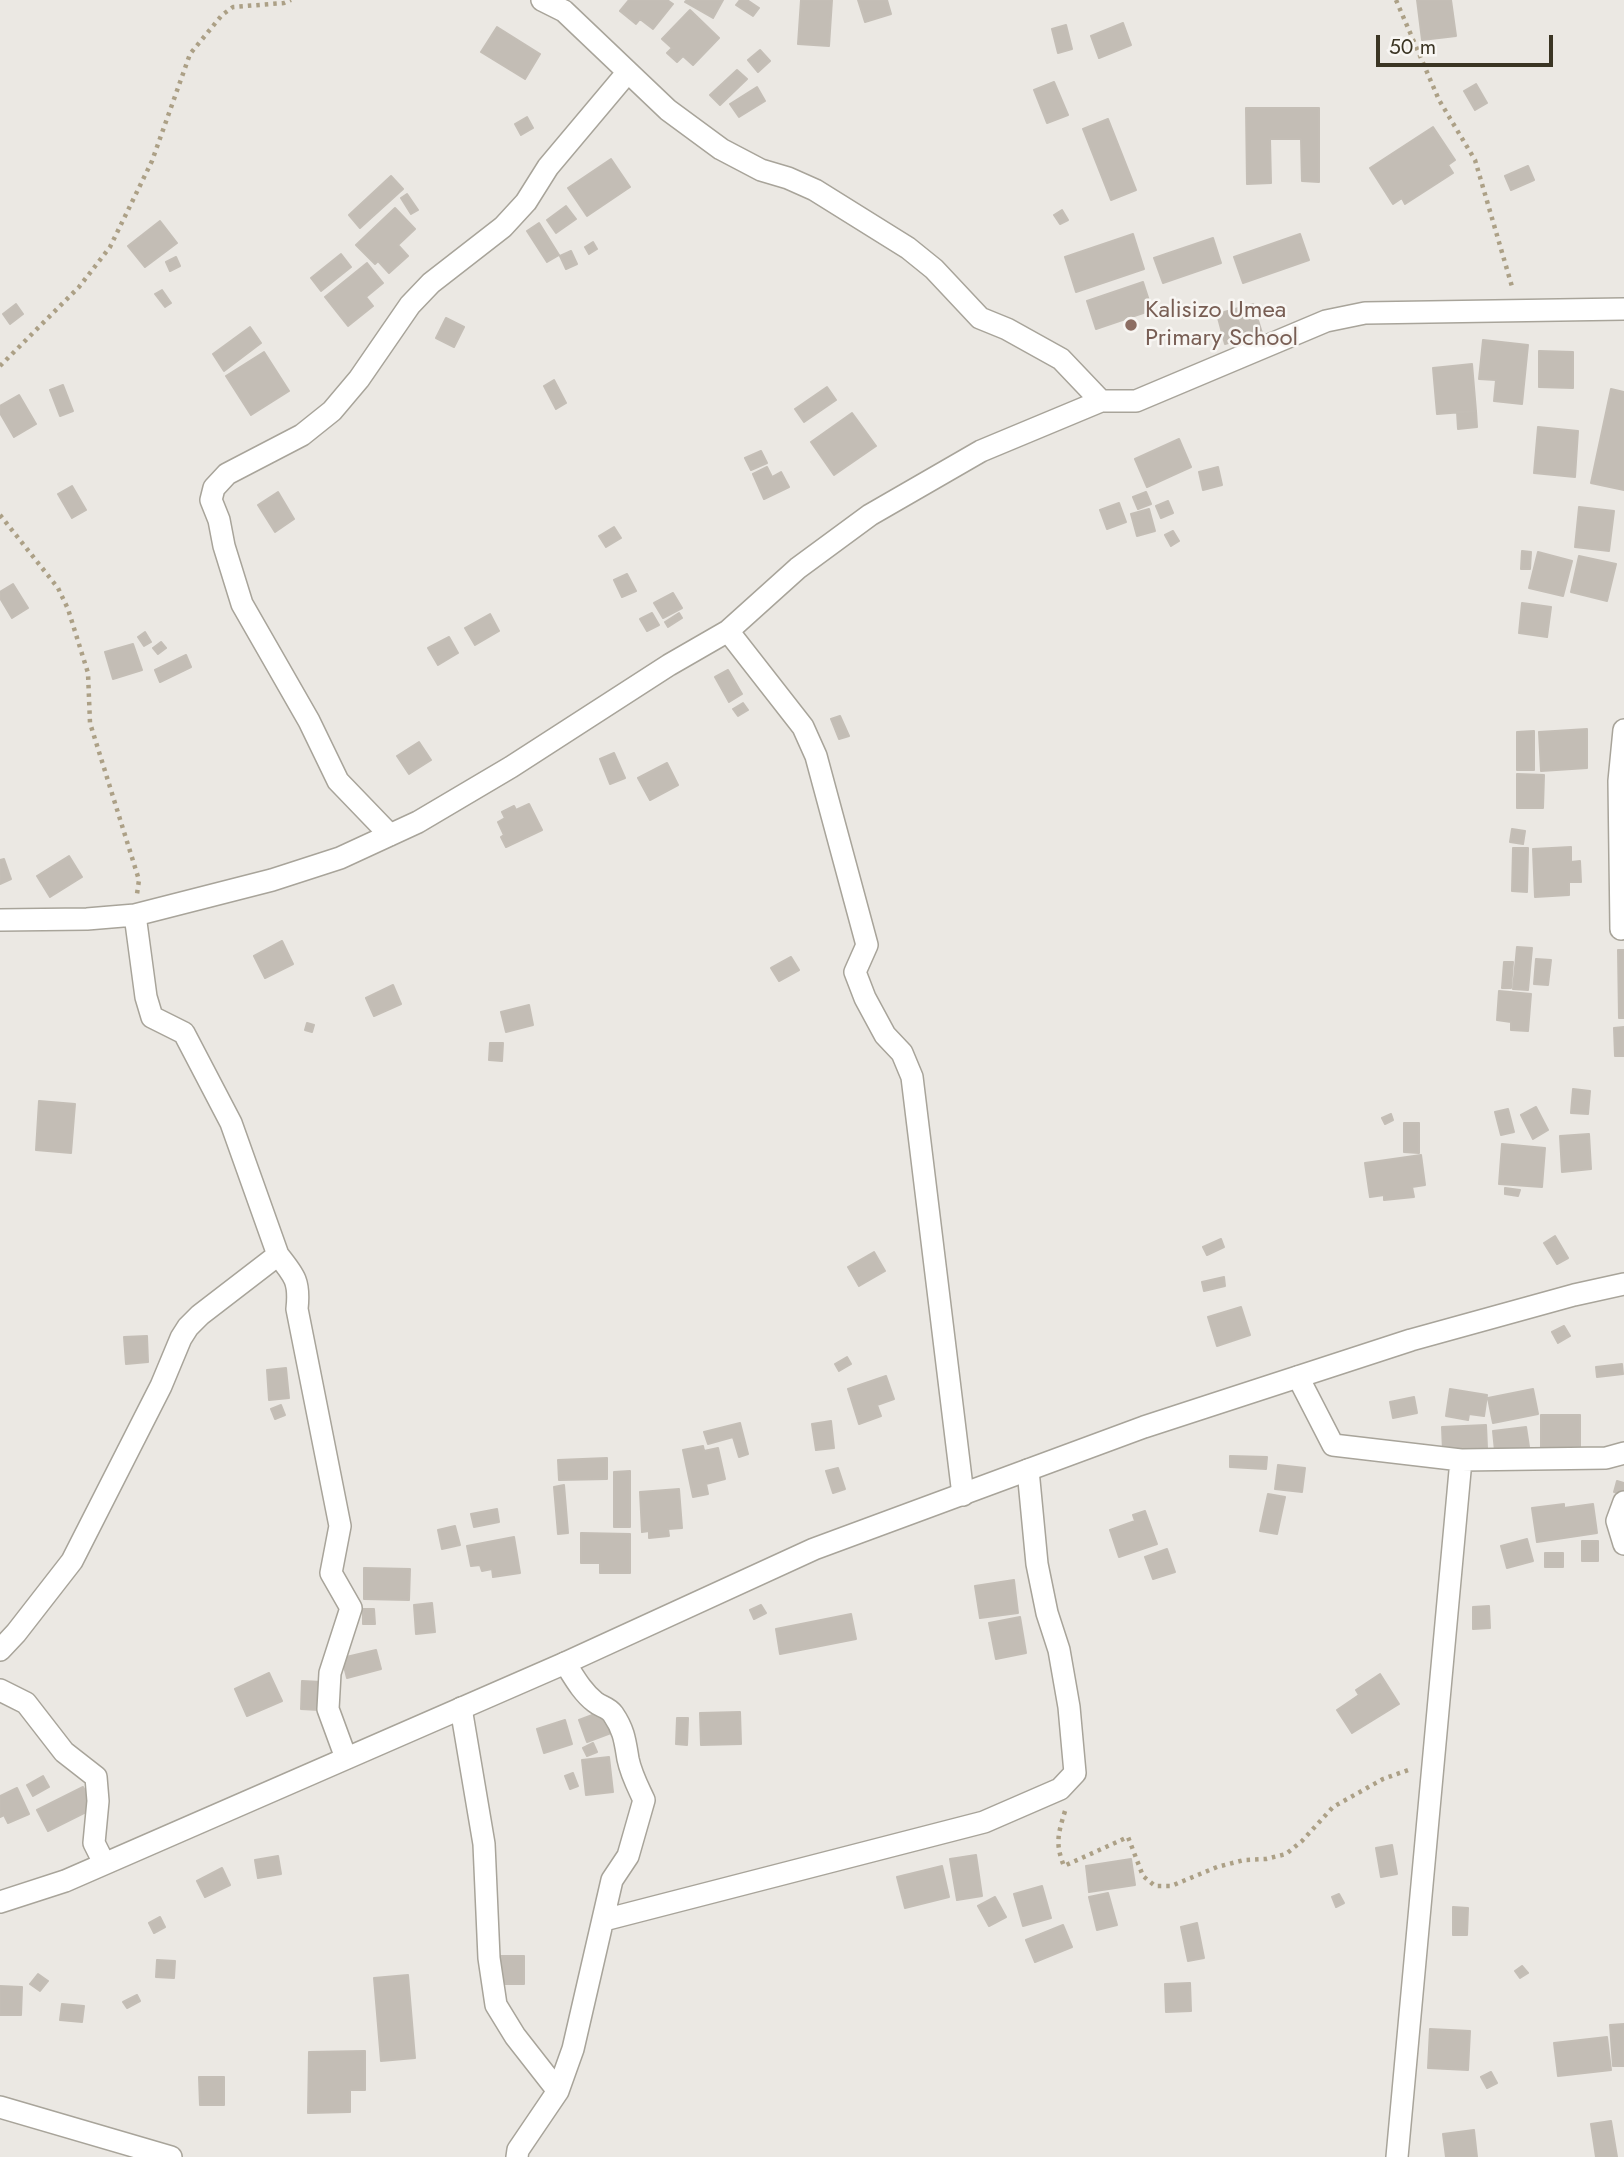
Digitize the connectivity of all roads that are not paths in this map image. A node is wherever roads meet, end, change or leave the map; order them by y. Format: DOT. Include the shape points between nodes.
graph roads {
  1 [pos="542,0"];
  2 [pos="627,73"];
  3 [pos="1624,309"];
  4 [pos="1101,401"];
  5 [pos="728,631"];
  6 [pos="1624,730"];
  7 [pos="390,835"];
  8 [pos="135,915"];
  9 [pos="0,920"];
  10 [pos="1621,929"];
  11 [pos="278,1255"];
  12 [pos="1624,1284"];
  13 [pos="1298,1377"];
  14 [pos="1624,1453"];
  15 [pos="1461,1460"];
  16 [pos="1028,1471"];
  17 [pos="963,1495"];
  18 [pos="1624,1502"];
  19 [pos="1624,1544"];
  20 [pos="0,1650"];
  21 [pos="565,1663"];
  22 [pos="0,1690"];
  23 [pos="461,1709"];
  24 [pos="346,1758"];
  25 [pos="104,1863"];
  26 [pos="0,1902"];
  27 [pos="604,1920"];
  28 [pos="558,2091"];
  29 [pos="0,2107"];
  30 [pos="171,2157"];
  31 [pos="517,2157"];
  32 [pos="1396,2157"];
  1 -- 2 [label="street" via="564,11"];
  2 -- 4 [label="street" via="721,149 815,190 908,248 981,318 1061,359"];
  2 -- 7 [label="street" via="503,227 410,305 332,411 302,435 228,474 214,488 211,500 242,604 338,781"];
  3 -- 4 [label="street" via="1365,313 1326,321 1136,401"];
  4 -- 5 [label="street" via="981,451 870,514 798,568"];
  5 -- 7 [label="street" via="511,768"];
  5 -- 17 [label="street" via="803,727 816,756 867,945 855,972 871,1011 902,1053 912,1077"];
  6 -- 10 [label="street" via="1619,781"];
  7 -- 8 [label="street" via="306,869"];
  8 -- 9 [label="street"];
  8 -- 11 [label="street" via="152,1017 184,1032 231,1123"];
  11 -- 20 [label="street" via="188,1327 72,1561"];
  11 -- 24 [label="street" via="299,1288 297,1309 340,1526 331,1573 351,1608 330,1673 328,1709"];
  12 -- 13 [label="street" via="1411,1340"];
  13 -- 15 [label="street" via="1333,1445"];
  13 -- 16 [label="street"];
  14 -- 15 [label="street" via="1606,1458"];
  15 -- 32 [label="street"];
  16 -- 17 [label="street"];
  16 -- 27 [label="street" via="1037,1564 1069,1707 1075,1773 1060,1789 984,1822"];
  17 -- 21 [label="street" via="814,1549"];
  18 -- 19 [label="street" via="1617,1521"];
  21 -- 23 [label="street"];
  21 -- 27 [label="street" via="585,1693 611,1710 626,1738 628,1760 645,1800 628,1856 612,1880"];
  22 -- 25 [label="street" via="26,1703 64,1752 96,1777 94,1843"];
  23 -- 24 [label="street"];
  23 -- 28 [label="street" via="484,1844 496,2005"];
  24 -- 25 [label="street"];
  25 -- 26 [label="street"];
  27 -- 28 [label="street" via="573,2049"];
  28 -- 31 [label="street"];
  29 -- 30 [label="street"];
}
